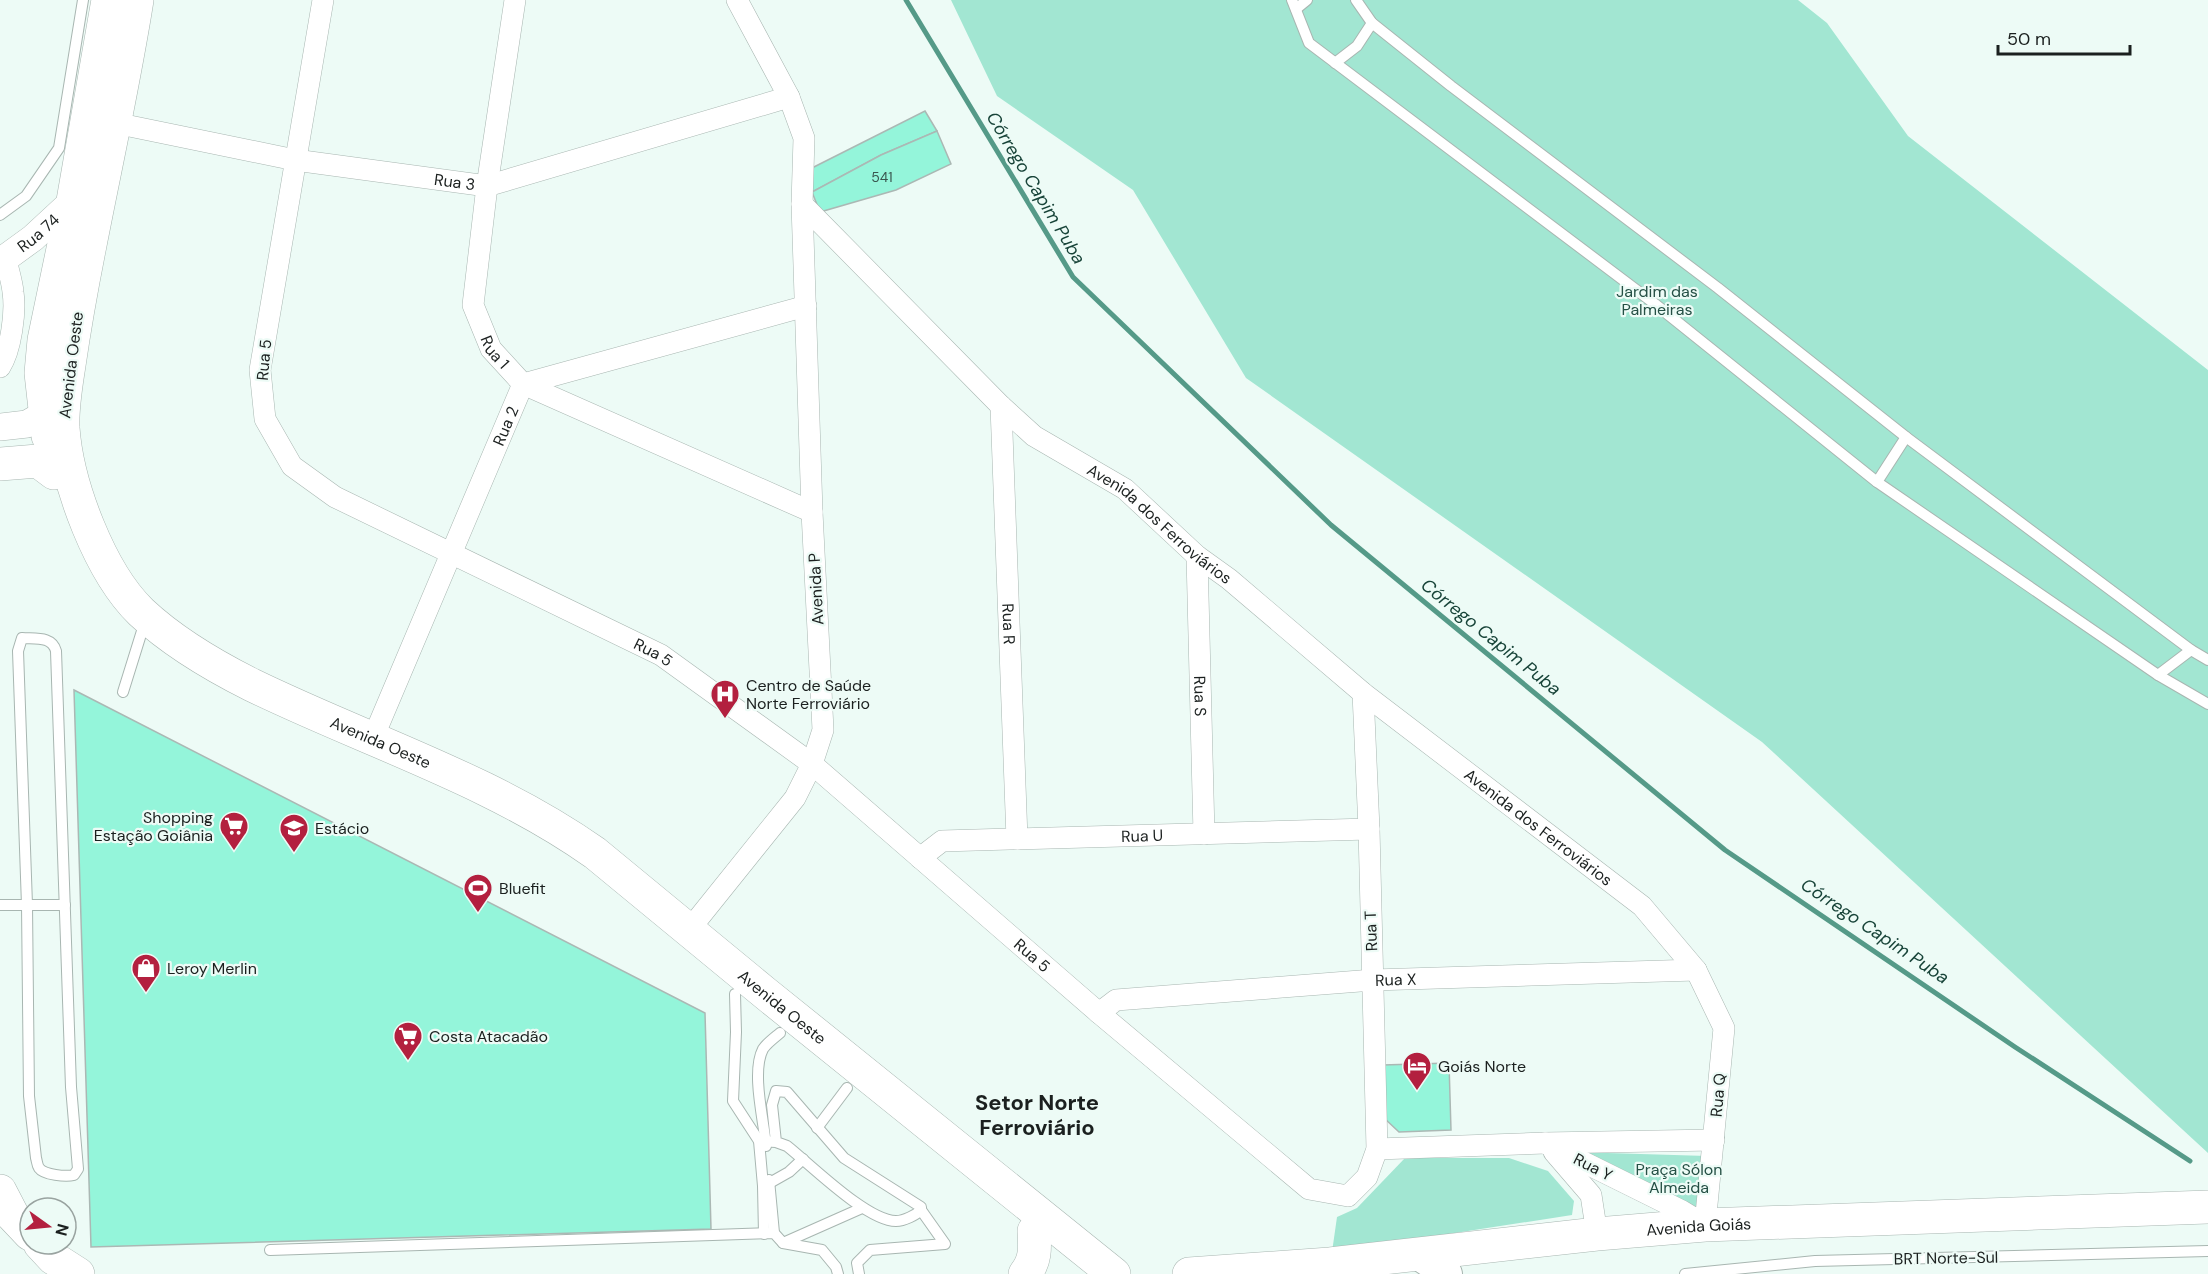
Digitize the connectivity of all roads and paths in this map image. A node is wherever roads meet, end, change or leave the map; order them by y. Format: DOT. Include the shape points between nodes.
graph roads {
  1 [pos="83,0"];
  2 [pos="108,0"];
  3 [pos="137,0"];
  4 [pos="323,0"];
  5 [pos="515,0"];
  6 [pos="738,0"];
  7 [pos="1307,0"];
  8 [pos="1356,0"];
  9 [pos="1294,4"];
  10 [pos="1372,23"];
  11 [pos="1335,63"];
  12 [pos="789,97"];
  13 [pos="114,123"];
  14 [pos="295,160"];
  15 [pos="487,186"];
  16 [pos="73,201"];
  17 [pos="802,204"];
  18 [pos="0,215"];
  19 [pos="3,261"];
  20 [pos="806,306"];
  21 [pos="0,367"];
  22 [pos="522,384"];
  23 [pos="1001,406"];
  24 [pos="54,409"];
  25 [pos="0,427"];
  26 [pos="1906,437"];
  27 [pos="0,464"];
  28 [pos="54,473"];
  29 [pos="1876,482"];
  30 [pos="812,512"];
  31 [pos="451,552"];
  32 [pos="1197,556"];
  33 [pos="142,632"];
  34 [pos="2191,650"];
  35 [pos="2208,660"];
  36 [pos="2158,675"];
  37 [pos="123,692"];
  38 [pos="1363,693"];
  39 [pos="2208,704"];
  40 [pos="373,738"];
  41 [pos="812,764"];
  42 [pos="1369,829"];
  43 [pos="1204,834"];
  44 [pos="1017,839"];
  45 [pos="920,858"];
  46 [pos="27,905"];
  47 [pos="64,905"];
  48 [pos="0,906"];
  49 [pos="688,930"];
  50 [pos="1696,970"];
  51 [pos="1373,980"];
  52 [pos="735,994"];
  53 [pos="1099,1013"];
  54 [pos="780,1033"];
  55 [pos="847,1088"];
  56 [pos="817,1128"];
  57 [pos="1714,1140"];
  58 [pos="767,1141"];
  59 [pos="1545,1143"];
  60 [pos="1377,1149"];
  61 [pos="803,1159"];
  62 [pos="766,1185"];
  63 [pos="0,1191"];
  64 [pos="1348,1197"];
  65 [pos="2208,1207"];
  66 [pos="862,1208"];
  67 [pos="921,1210"];
  68 [pos="18,1221"];
  69 [pos="1704,1225"];
  70 [pos="1034,1232"];
  71 [pos="769,1234"];
  72 [pos="1597,1234"];
  73 [pos="783,1243"];
  74 [pos="270,1250"];
  75 [pos="2208,1251"];
  76 [pos="1419,1255"];
  77 [pos="51,1256"];
  78 [pos="78,1274"];
  79 [pos="838,1274"];
  80 [pos="859,1274"];
  81 [pos="1026,1274"];
  82 [pos="1085,1274"];
  83 [pos="1114,1274"];
  84 [pos="1189,1274"];
  85 [pos="1447,1274"];
  86 [pos="1685,1274"];
  1 -- 18 [label="lane" via="59,148 26,195"];
  2 -- 16 [label="main road, Avenida Oeste"];
  3 -- 13 [label="main road, Avenida Oeste"];
  4 -- 14 [label="street, Rua 5"];
  5 -- 15 [label="street, Rua 1"];
  6 -- 12 [label="street"];
  7 -- 9 [label="lane"];
  8 -- 10 [label="lane"];
  9 -- 11 [label="lane" via="1309,43"];
  10 -- 11 [label="lane" via="1357,46"];
  10 -- 26 [label="lane"];
  11 -- 29 [label="lane" via="1655,304"];
  12 -- 15 [label="street, Rua 3"];
  12 -- 17 [label="street" via="804,138"];
  13 -- 14 [label="street, Rua 3"];
  13 -- 24 [label="main road, Avenida Oeste"];
  14 -- 15 [label="street, Rua 3"];
  14 -- 31 [label="street, Rua 5" via="260,370 265,419 292,466 335,497"];
  15 -- 22 [label="street, Rua 1" via="473,305 491,349"];
  16 -- 19 [label="street, Rua 74"];
  16 -- 24 [label="main road, Avenida Oeste" via="44,340 41,374"];
  17 -- 20 [label="street, Avenida P"];
  17 -- 23 [label="street, Avenida dos Ferroviários"];
  19 -- 21 [label="street" via="14,293 13,320"];
  20 -- 22 [label="street, Rua 2"];
  20 -- 30 [label="street, Avenida P"];
  22 -- 30 [label="street, Rua 1"];
  22 -- 31 [label="street, Rua 2"];
  23 -- 32 [label="street, Avenida dos Ferroviários" via="1034,436 1125,489"];
  23 -- 44 [label="street, Rua R"];
  24 -- 25 [label="street" via="27,424"];
  24 -- 28 [label="main road, Avenida Oeste"];
  24 -- 40 [label="main road, Avenida Oeste" via="63,428 71,473 101,558 141,611 204,659"];
  26 -- 29 [label="lane"];
  26 -- 34 [label="lane"];
  27 -- 28 [label="main road" via="38,461"];
  28 -- 33 [label="main road, Avenida Oeste" via="62,514 88,566"];
  29 -- 36 [label="lane"];
  30 -- 41 [label="street, Avenida P" via="823,730"];
  31 -- 40 [label="street, Rua 2"];
  31 -- 41 [label="street, Rua 5" via="661,655"];
  32 -- 38 [label="street, Avenida dos Ferroviários"];
  32 -- 43 [label="street, Rua S"];
  33 -- 37 [label="lane"];
  33 -- 52 [label="main road, Avenida Oeste" via="178,664 211,684 439,788 556,849"];
  34 -- 35 [label="lane"];
  34 -- 36 [label="lane"];
  36 -- 39 [label="lane"];
  38 -- 42 [label="street, Rua T"];
  38 -- 50 [label="street, Avenida dos Ferroviários" via="1642,906"];
  40 -- 49 [label="main road, Avenida Oeste" via="528,810 565,832"];
  41 -- 45 [label="street, Rua 5"];
  41 -- 49 [label="street, Avenida P" via="795,798"];
  42 -- 43 [label="street, Rua U"];
  42 -- 51 [label="street, Rua T"];
  43 -- 44 [label="street, Rua U"];
  44 -- 45 [label="street, Rua U" via="942,841"];
  45 -- 53 [label="street, Rua 5"];
  46 -- 47 [label="lane"];
  46 -- 47 [label="lane" via="18,651 22,638 50,640 56,651"];
  46 -- 47 [label="lane" via="29,1096 36,1158 44,1172 68,1176 78,1169"];
  46 -- 48 [label="lane"];
  49 -- 83 [label="main road, Avenida Oeste"];
  50 -- 51 [label="street, Rua X"];
  50 -- 57 [label="street, Rua Q" via="1724,1028"];
  51 -- 53 [label="street, Rua X" via="1116,1000"];
  51 -- 60 [label="street, Rua T"];
  52 -- 54 [label="main road, Avenida Oeste"];
  52 -- 58 [label="lane" via="733,1101"];
  53 -- 64 [label="street, Rua 5" via="1309,1189"];
  54 -- 55 [label="main road, Avenida Oeste"];
  54 -- 58 [label="lane" via="764,1046 760,1058"];
  55 -- 56 [label="lane"];
  55 -- 70 [label="main road, Avenida Oeste"];
  56 -- 58 [label="lane" via="787,1092 776,1091"];
  56 -- 67 [label="lane" via="844,1158"];
  57 -- 59 [label="street, Rua Y"];
  57 -- 69 [label="street, Rua Q"];
  58 -- 61 [label="lane" via="788,1146"];
  58 -- 62 [label="lane"];
  59 -- 60 [label="street, Rua Y"];
  59 -- 69 [label="street, Rua Y"];
  59 -- 72 [label="street, Rua Y" via="1591,1195"];
  60 -- 64 [label="street, Rua T" via="1367,1177"];
  61 -- 62 [label="lane"];
  61 -- 66 [label="lane"];
  62 -- 71 [label="lane"];
  63 -- 68 [label="main road"];
  65 -- 69 [label="main road, Avenida Goiás"];
  66 -- 67 [label="lane" via="895,1221"];
  66 -- 73 [label="lane"];
  67 -- 80 [label="lane" via="945,1244 870,1250 857,1263"];
  69 -- 72 [label="main road, Avenida Goiás"];
  70 -- 81 [label="main road" via="1035,1254"];
  70 -- 82 [label="main road, Avenida Oeste"];
  71 -- 73 [label="lane"];
  71 -- 74 [label="lane"];
  72 -- 76 [label="main road, Avenida Goiás"];
  73 -- 79 [label="lane" via="822,1250"];
  75 -- 86 [label="lane" via="1815,1261"];
  76 -- 84 [label="main road, Avenida Goiás"];
  76 -- 85 [label="main road"];
  77 -- 78 [label="main road"];
}
